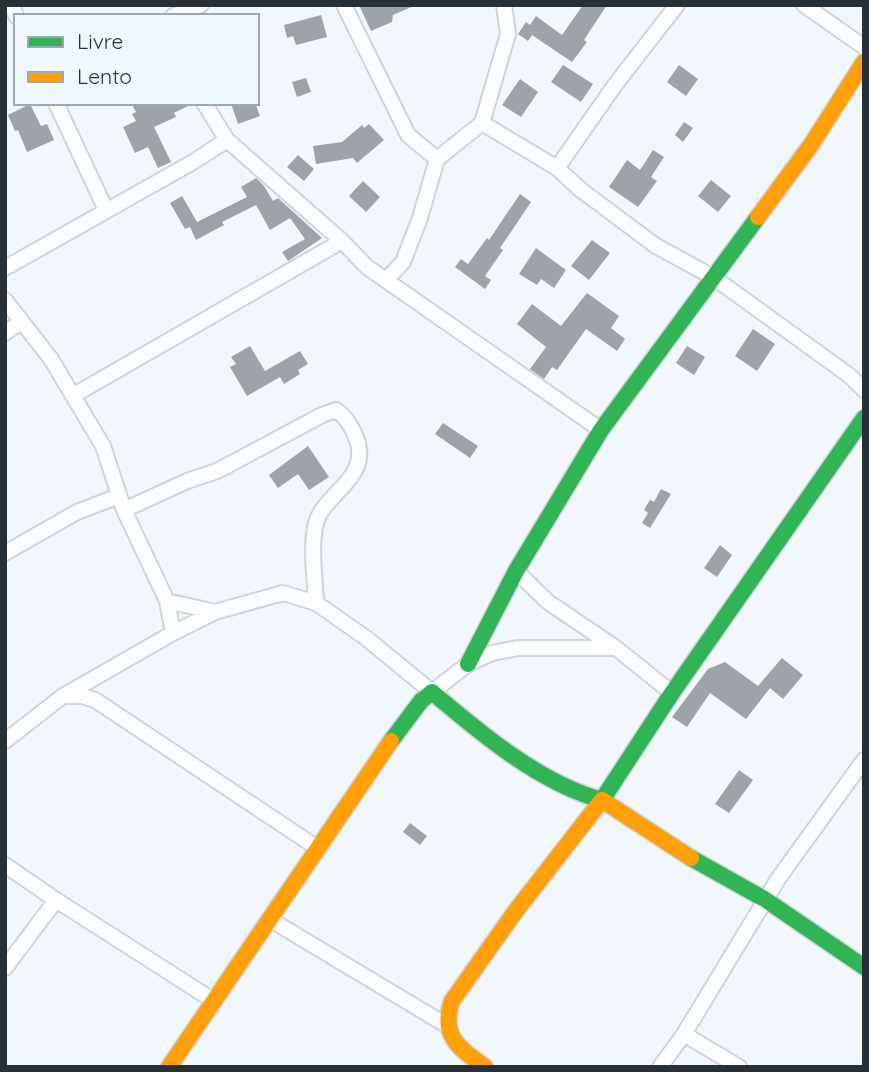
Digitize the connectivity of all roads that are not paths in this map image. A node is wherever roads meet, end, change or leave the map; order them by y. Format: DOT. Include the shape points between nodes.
graph roads {
  1 [pos="201,5"];
  2 [pos="344,5"];
  3 [pos="504,5"];
  4 [pos="677,5"];
  5 [pos="804,5"];
  6 [pos="178,14"];
  7 [pos="863,50"];
  8 [pos="57,105"];
  9 [pos="205,105"];
  10 [pos="482,123"];
  11 [pos="227,139"];
  12 [pos="437,159"];
  13 [pos="557,168"];
  14 [pos="106,210"];
  15 [pos="342,241"];
  16 [pos="5,268"];
  17 [pos="713,277"];
  18 [pos="386,280"];
  19 [pos="5,300"];
  20 [pos="21,322"];
  21 [pos="5,332"];
  22 [pos="857,376"];
  23 [pos="864,390"];
  24 [pos="74,395"];
  25 [pos="864,418"];
  26 [pos="601,430"];
  27 [pos="119,495"];
  28 [pos="124,510"];
  29 [pos="5,553"];
  30 [pos="516,571"];
  31 [pos="167,601"];
  32 [pos="316,603"];
  33 [pos="215,612"];
  34 [pos="173,633"];
  35 [pos="616,648"];
  36 [pos="468,664"];
  37 [pos="95,677"];
  38 [pos="432,692"];
  39 [pos="672,693"];
  40 [pos="64,696"];
  41 [pos="95,700"];
  42 [pos="5,741"];
  43 [pos="864,760"];
  44 [pos="602,800"];
  45 [pos="319,849"];
  46 [pos="5,865"];
  47 [pos="56,900"];
  48 [pos="766,900"];
  49 [pos="271,920"];
  50 [pos="861,963"];
  51 [pos="5,968"];
  52 [pos="214,1001"];
  53 [pos="446,1026"];
  54 [pos="684,1034"];
  55 [pos="169,1067"];
  56 [pos="485,1067"];
  57 [pos="660,1067"];
  58 [pos="739,1067"];
  1 -- 6 [label="street"];
  2 -- 12 [label="street" via="408,135"];
  3 -- 10 [label="street" via="508,34"];
  4 -- 13 [label="street"];
  5 -- 7 [label="street"];
  7 -- 17 [label="street" via="810,145"];
  8 -- 14 [label="street"];
  9 -- 11 [label="street"];
  10 -- 12 [label="street"];
  10 -- 13 [label="street"];
  11 -- 14 [label="street"];
  11 -- 15 [label="street"];
  12 -- 18 [label="street" via="403,262"];
  13 -- 17 [label="street" via="656,246"];
  14 -- 16 [label="street"];
  15 -- 18 [label="street"];
  15 -- 24 [label="street"];
  17 -- 22 [label="street"];
  17 -- 26 [label="street"];
  18 -- 26 [label="street"];
  19 -- 20 [label="street"];
  20 -- 21 [label="street"];
  20 -- 24 [label="street"];
  22 -- 23 [label="street"];
  24 -- 27 [label="street" via="103,446"];
  25 -- 39 [label="street"];
  26 -- 30 [label="street"];
  27 -- 28 [label="street"];
  27 -- 29 [label="street" via="76,512"];
  28 -- 31 [label="street"];
  28 -- 32 [label="street" via="217,471 336,410 349,422 359,459 315,525"];
  30 -- 35 [label="street" via="548,602"];
  30 -- 36 [label="street"];
  31 -- 33 [label="street"];
  31 -- 34 [label="street"];
  32 -- 33 [label="street" via="283,593"];
  32 -- 38 [label="street"];
  33 -- 34 [label="street"];
  34 -- 37 [label="street"];
  35 -- 36 [label="street" via="518,648"];
  35 -- 39 [label="street"];
  36 -- 38 [label="street"];
  37 -- 40 [label="street"];
  37 -- 41 [label="street"];
  38 -- 44 [label="street" via="489,740 557,785"];
  38 -- 45 [label="street" via="398,731"];
  39 -- 44 [label="street"];
  40 -- 41 [label="street"];
  40 -- 42 [label="street"];
  41 -- 45 [label="street"];
  43 -- 48 [label="street"];
  44 -- 48 [label="street" via="681,853"];
  44 -- 53 [label="street" via="452,1002"];
  45 -- 49 [label="street"];
  46 -- 47 [label="street"];
  47 -- 51 [label="street"];
  47 -- 52 [label="street"];
  48 -- 50 [label="street"];
  48 -- 54 [label="street"];
  49 -- 52 [label="street"];
  49 -- 53 [label="street"];
  52 -- 55 [label="street"];
  53 -- 56 [label="street" via="459,1047"];
  54 -- 57 [label="street"];
  54 -- 58 [label="street"];
}
